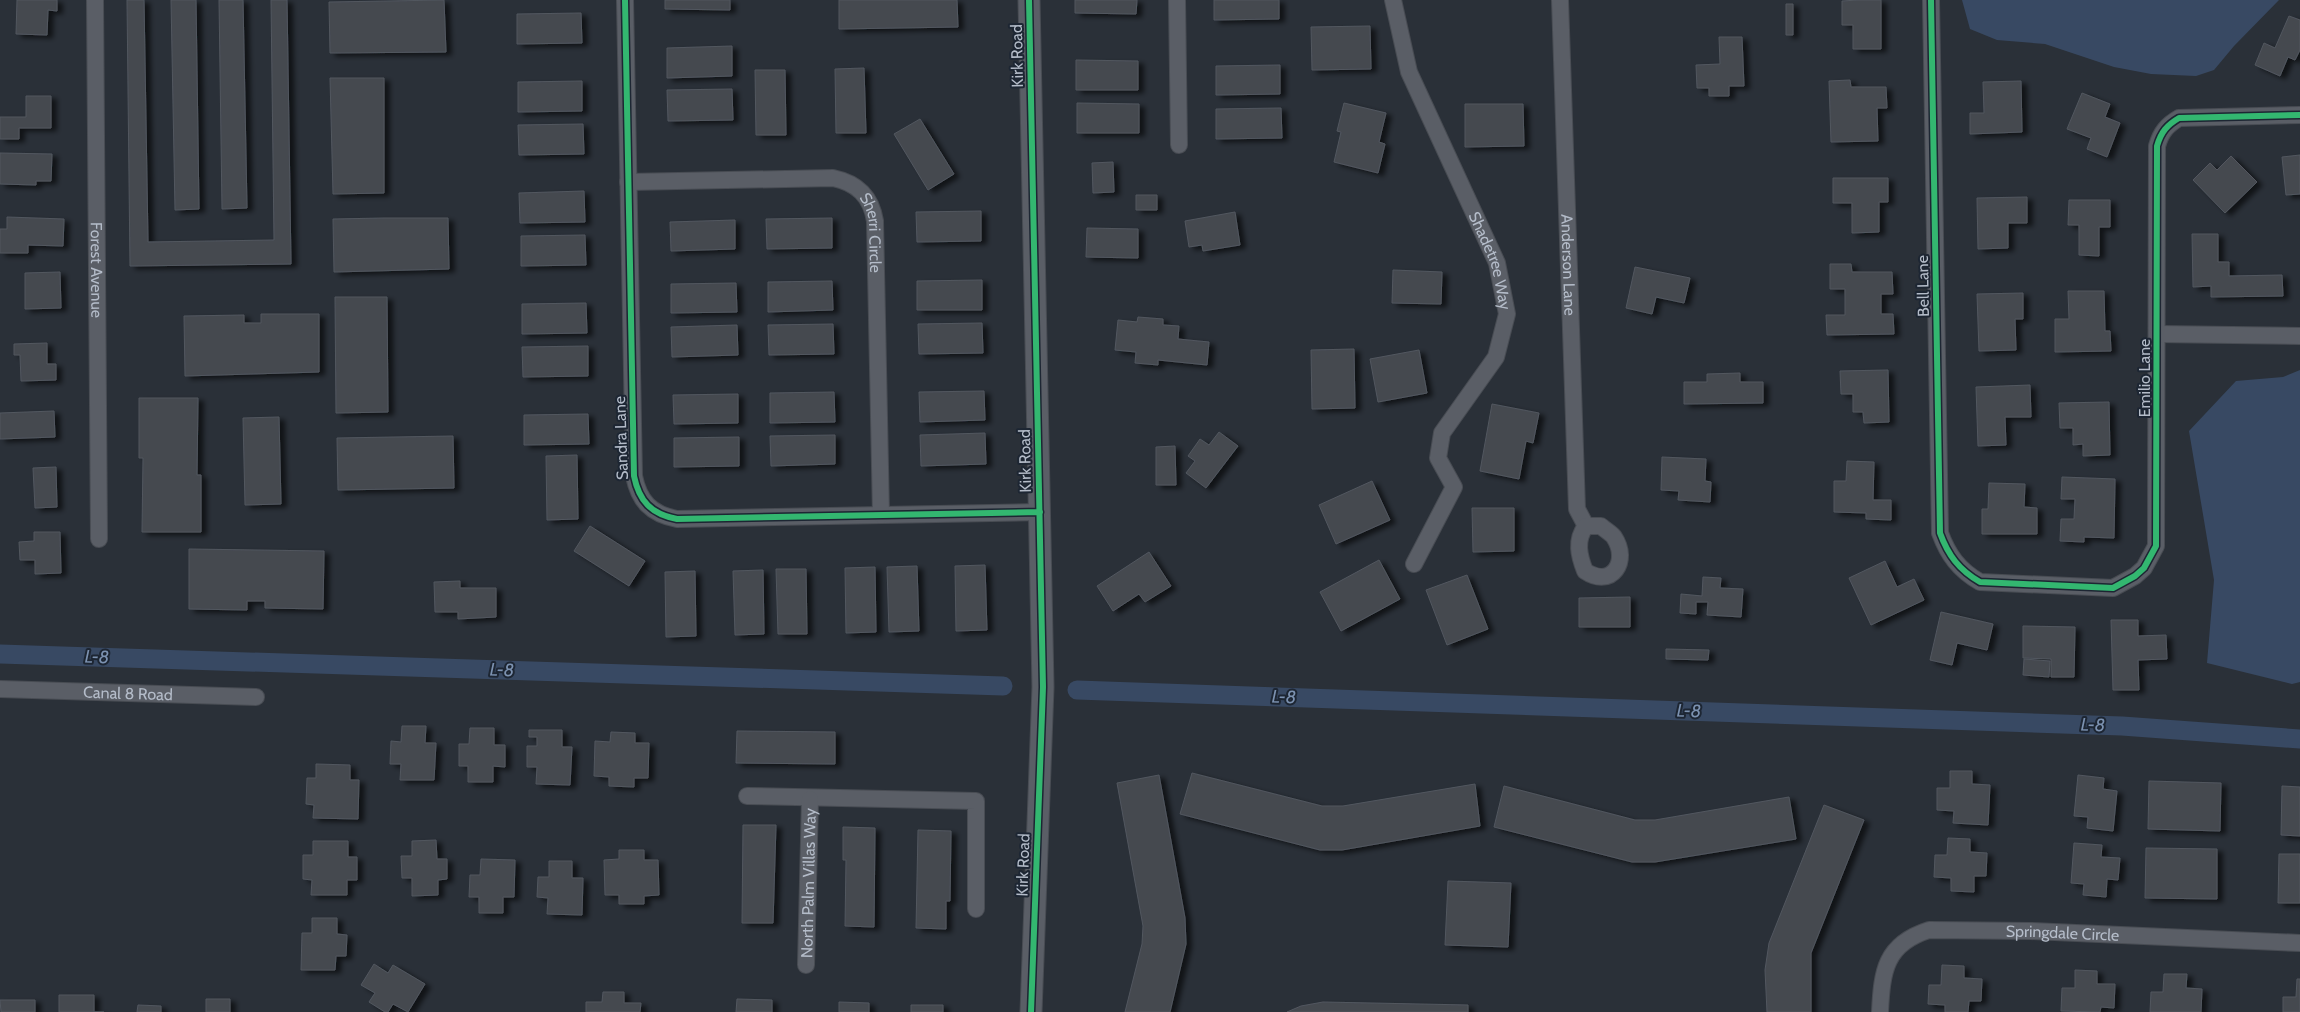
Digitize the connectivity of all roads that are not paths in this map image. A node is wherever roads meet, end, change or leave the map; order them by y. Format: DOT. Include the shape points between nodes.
graph roads {
  1 [pos="95,0"];
  2 [pos="625,0"];
  3 [pos="1029,0"];
  4 [pos="1177,0"];
  5 [pos="1393,0"];
  6 [pos="1560,0"];
  7 [pos="1931,0"];
  8 [pos="2300,115"];
  9 [pos="1179,145"];
  10 [pos="628,182"];
  11 [pos="2158,334"];
  12 [pos="2300,336"];
  13 [pos="1040,512"];
  14 [pos="881,515"];
  15 [pos="1586,526"];
  16 [pos="99,539"];
  17 [pos="1414,564"];
  18 [pos="1959,567"];
  19 [pos="0,689"];
  20 [pos="256,697"];
  21 [pos="747,796"];
  22 [pos="810,799"];
  23 [pos="976,909"];
  24 [pos="2300,942"];
  25 [pos="806,966"];
  26 [pos="1031,1012"];
  27 [pos="1880,1012"];
  1 -- 16 [label="street, Forest Avenue"];
  2 -- 10 [label="street, Sandra Lane"];
  3 -- 13 [label="street, Kirk Road"];
  4 -- 9 [label="street"];
  5 -- 17 [label="street, Shadetree Way" via="1409,72 1497,263 1507,314 1496,358 1442,433 1438,458 1454,487"];
  6 -- 15 [label="street, Anderson Lane" via="1577,509"];
  7 -- 18 [label="street, Bell Lane" via="1940,533 1947,551"];
  8 -- 11 [label="street, Emilio Lane" via="2179,118 2168,124 2161,134 2157,146"];
  10 -- 14 [label="street, Sandra Lane" via="634,476 642,501 652,510 677,519"];
  10 -- 14 [label="street, Sherri Circle" via="833,178 858,186 867,196 875,221"];
  11 -- 12 [label="street"];
  11 -- 18 [label="street, Emilio Lane" via="2156,546 2144,568 2113,588 1980,582"];
  13 -- 14 [label="street, Sandra Lane"];
  13 -- 26 [label="street, Kirk Road" via="1044,687"];
  19 -- 20 [label="street, Canal 8 Road"];
  21 -- 22 [label="street, North Palm Villas Way"];
  22 -- 23 [label="street, North Palm Villas Way" via="976,801"];
  22 -- 25 [label="street, North Palm Villas Way"];
  24 -- 27 [label="street, Springdale Circle" via="1929,930 1916,934 1892,954 1882,979"];
}
